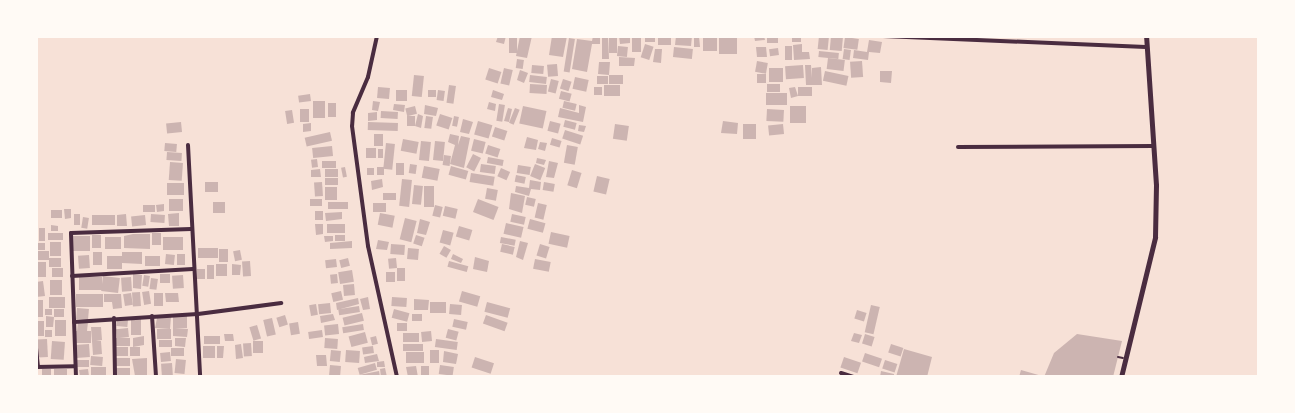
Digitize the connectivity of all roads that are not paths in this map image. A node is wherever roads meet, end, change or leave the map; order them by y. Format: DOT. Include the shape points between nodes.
graph roads {
  1 [pos="376,36"];
  2 [pos="883,36"];
  3 [pos="1146,36"];
  4 [pos="1146,47"];
  5 [pos="188,145"];
  6 [pos="1153,146"];
  7 [pos="958,147"];
  8 [pos="191,229"];
  9 [pos="193,269"];
  10 [pos="72,276"];
  11 [pos="281,303"];
  12 [pos="198,314"];
  13 [pos="152,316"];
  14 [pos="114,318"];
  15 [pos="74,322"];
  16 [pos="36,348"];
  17 [pos="1118,356"];
  18 [pos="1126,359"];
  19 [pos="75,366"];
  20 [pos="37,368"];
  21 [pos="842,373"];
  22 [pos="76,377"];
  23 [pos="115,377"];
  24 [pos="156,377"];
  25 [pos="200,377"];
  26 [pos="397,377"];
  27 [pos="853,377"];
  28 [pos="1121,377"];
  1 -- 26 [label="street" via="368,77 352,126 368,246"];
  2 -- 4 [label="street"];
  3 -- 4 [label="street"];
  4 -- 6 [label="street"];
  5 -- 8 [label="street"];
  6 -- 7 [label="street"];
  6 -- 18 [label="street" via="1155,237"];
  8 -- 9 [label="street"];
  8 -- 10 [label="street" via="72,232"];
  9 -- 10 [label="street"];
  9 -- 12 [label="street"];
  10 -- 15 [label="street"];
  11 -- 12 [label="street"];
  12 -- 13 [label="street"];
  12 -- 25 [label="street"];
  13 -- 14 [label="street"];
  13 -- 24 [label="street"];
  14 -- 15 [label="street"];
  14 -- 23 [label="street"];
  15 -- 19 [label="street"];
  16 -- 20 [label="street"];
  17 -- 18 [label="lane"];
  18 -- 28 [label="street"];
  19 -- 20 [label="street"];
  19 -- 22 [label="street"];
  21 -- 27 [label="street"];
}
